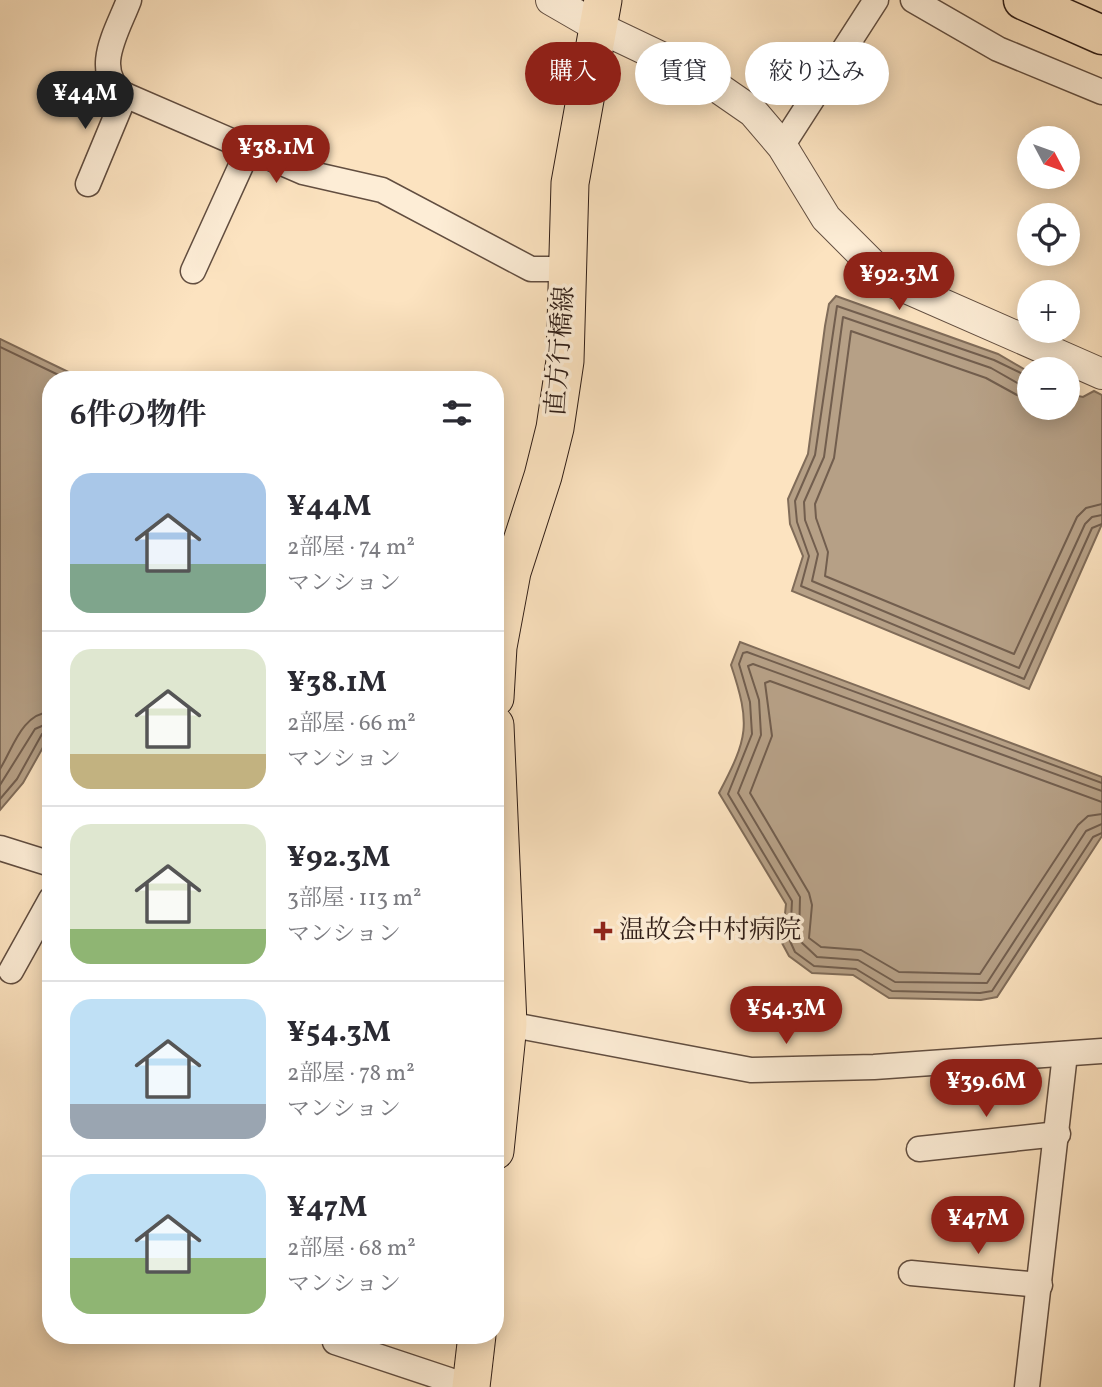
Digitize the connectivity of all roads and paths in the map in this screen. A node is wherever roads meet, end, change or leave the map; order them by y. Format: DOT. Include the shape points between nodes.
graph roads {
  1 [pos="129,0"];
  2 [pos="551,0"];
  3 [pos="876,0"];
  4 [pos="913,0"];
  5 [pos="1023,0"];
  6 [pos="600,13"];
  7 [pos="1102,35"];
  8 [pos="1102,92"];
  9 [pos="125,95"];
  10 [pos="782,146"];
  11 [pos="248,148"];
  12 [pos="88,184"];
  13 [pos="567,269"];
  14 [pos="193,271"];
  15 [pos="1102,374"];
  16 [pos="504,615"];
  17 [pos="0,848"];
  18 [pos="42,861"];
  19 [pos="42,915"];
  20 [pos="11,971"];
  21 [pos="504,1007"];
  22 [pos="1102,1051"];
  23 [pos="1065,1054"];
  24 [pos="1058,1134"];
  25 [pos="919,1149"];
  26 [pos="911,1273"];
  27 [pos="1040,1285"];
  28 [pos="341,1344"];
  29 [pos="476,1344"];
  30 [pos="471,1387"];
  31 [pos="1027,1387"];
  1 -- 9 [label="street" via="106,60 110,81"];
  2 -- 6 [label="street"];
  3 -- 10 [label="street"];
  4 -- 8 [label="street" via="998,49"];
  5 -- 7 [label="highway"];
  6 -- 10 [label="street" via="753,112"];
  6 -- 13 [label="main road, 直方行橋線" via="570,183"];
  9 -- 11 [label="street"];
  9 -- 12 [label="street"];
  10 -- 15 [label="street" via="826,218 888,279"];
  11 -- 13 [label="street" via="303,172 382,190 531,269"];
  11 -- 14 [label="street"];
  13 -- 16 [label="main road, 直方行橋線" via="565,361 555,428 512,572"];
  17 -- 18 [label="street"];
  19 -- 20 [label="street"];
  21 -- 23 [label="street" via="751,1070 874,1068"];
  22 -- 23 [label="street"];
  23 -- 24 [label="street"];
  24 -- 25 [label="street"];
  24 -- 27 [label="street"];
  26 -- 27 [label="street"];
  27 -- 31 [label="street"];
  28 -- 30 [label="street"];
  29 -- 30 [label="main road"];
}
